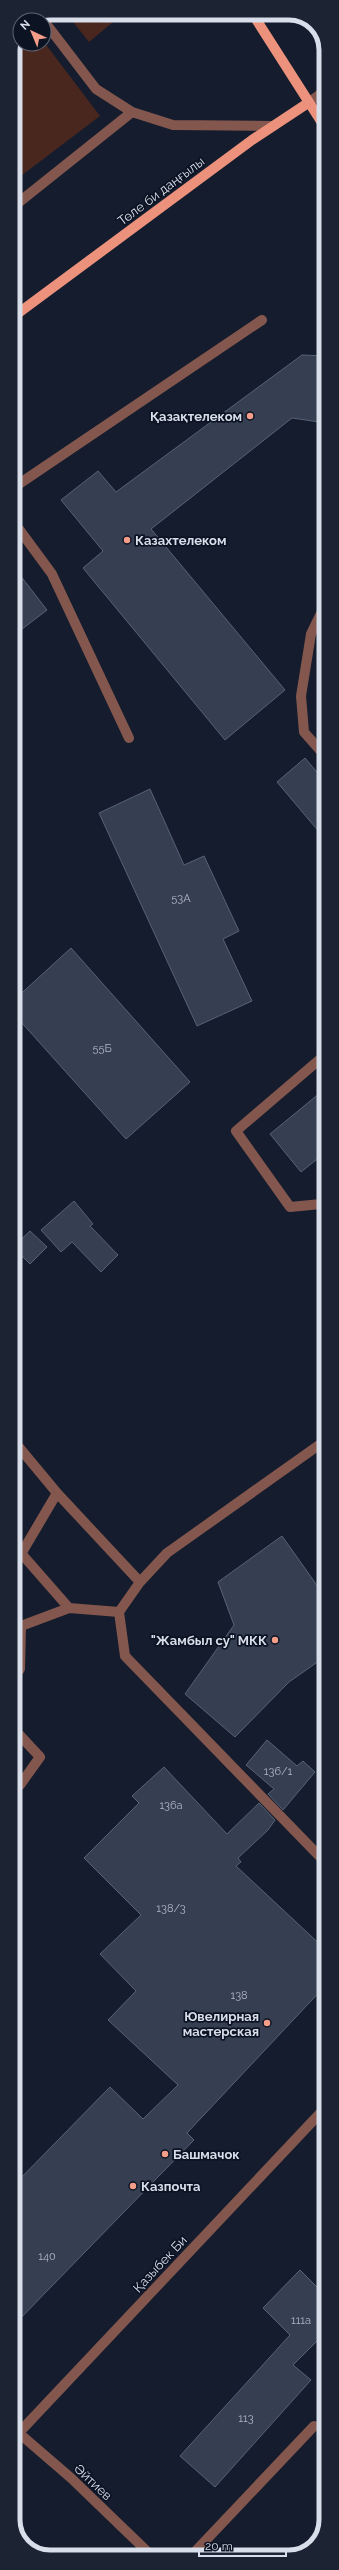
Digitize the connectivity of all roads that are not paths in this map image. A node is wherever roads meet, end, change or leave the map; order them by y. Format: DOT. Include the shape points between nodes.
graph roads {
  1 [pos="256,20"];
  2 [pos="52,31"];
  3 [pos="319,95"];
  4 [pos="308,103"];
  5 [pos="132,112"];
  6 [pos="319,119"];
  7 [pos="273,126"];
  8 [pos="20,201"];
  9 [pos="20,312"];
  10 [pos="262,320"];
  11 [pos="20,483"];
  12 [pos="20,531"];
  13 [pos="319,617"];
  14 [pos="129,738"];
  15 [pos="319,749"];
  16 [pos="319,1060"];
  17 [pos="319,1204"];
  18 [pos="319,1445"];
  19 [pos="20,1448"];
  20 [pos="57,1493"];
  21 [pos="21,1554"];
  22 [pos="140,1582"];
  23 [pos="69,1608"];
  24 [pos="120,1612"];
  25 [pos="20,1622"];
  26 [pos="20,1736"];
  27 [pos="20,1785"];
  28 [pos="319,1856"];
  29 [pos="319,2114"];
  30 [pos="314,2426"];
  31 [pos="20,2428"];
  32 [pos="20,2437"];
  33 [pos="146,2550"];
  34 [pos="197,2550"];
  1 -- 4 [label="main road"];
  2 -- 5 [label="street" via="96,89"];
  3 -- 4 [label="street, Төле би даңғылы"];
  4 -- 6 [label="main road"];
  4 -- 7 [label="main road, Төле би даңғылы"];
  5 -- 7 [label="street" via="173,125"];
  5 -- 8 [label="street"];
  7 -- 9 [label="main road, Төле би даңғылы"];
  10 -- 11 [label="street"];
  12 -- 14 [label="street" via="52,574"];
  13 -- 15 [label="street" via="311,634 301,696 304,732"];
  16 -- 17 [label="street" via="236,1131 290,1208"];
  18 -- 22 [label="street" via="167,1553"];
  19 -- 20 [label="street"];
  20 -- 21 [label="street"];
  20 -- 22 [label="street"];
  21 -- 23 [label="street"];
  22 -- 24 [label="street"];
  23 -- 24 [label="street"];
  23 -- 25 [label="street"];
  24 -- 28 [label="street" via="125,1656"];
  26 -- 27 [label="street" via="40,1757"];
  29 -- 31 [label="street, Қазыбек Би"];
  30 -- 34 [label="street"];
  32 -- 33 [label="street, Әйтиев" via="71,2478"];
}
